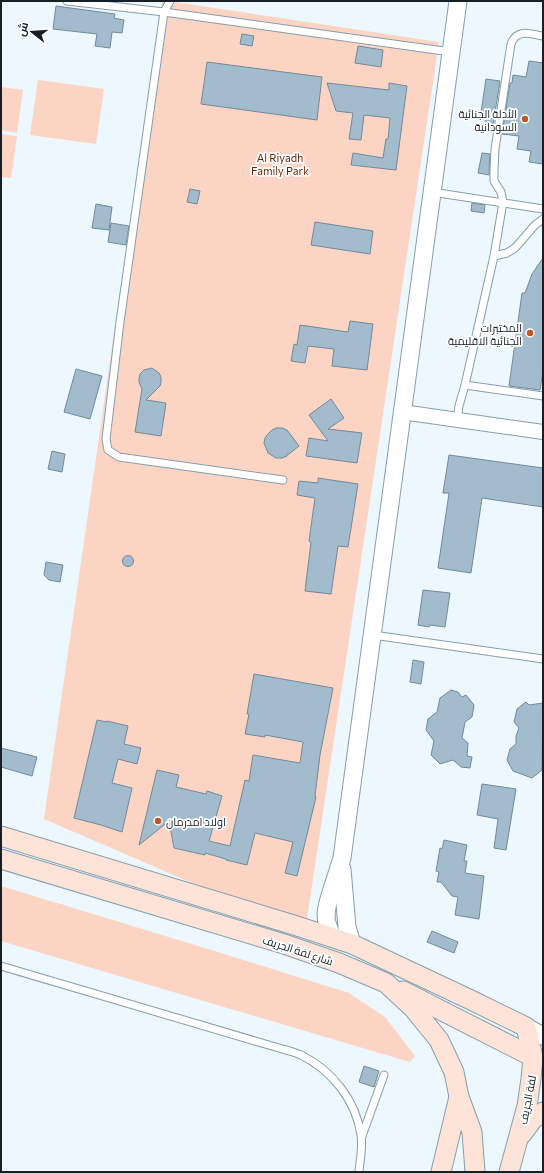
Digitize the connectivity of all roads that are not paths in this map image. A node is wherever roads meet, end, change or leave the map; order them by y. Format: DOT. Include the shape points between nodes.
graph roads {
  1 [pos="68,1"];
  2 [pos="170,1"];
  3 [pos="458,1"];
  4 [pos="164,12"];
  5 [pos="543,36"];
  6 [pos="451,52"];
  7 [pos="432,192"];
  8 [pos="503,202"];
  9 [pos="543,209"];
  10 [pos="543,220"];
  11 [pos="494,256"];
  12 [pos="465,385"];
  13 [pos="543,396"];
  14 [pos="402,412"];
  15 [pos="457,420"];
  16 [pos="543,432"];
  17 [pos="283,480"];
  18 [pos="372,635"];
  19 [pos="543,658"];
  20 [pos="1,836"];
  21 [pos="342,858"];
  22 [pos="1,859"];
  23 [pos="332,937"];
  24 [pos="352,944"];
  25 [pos="1,966"];
  26 [pos="386,982"];
  27 [pos="526,1027"];
  28 [pos="543,1036"];
  29 [pos="538,1060"];
  30 [pos="384,1075"];
  31 [pos="460,1097"];
  32 [pos="543,1112"];
  33 [pos="362,1136"];
  34 [pos="519,1138"];
  35 [pos="359,1172"];
  36 [pos="441,1172"];
  37 [pos="475,1172"];
  38 [pos="509,1172"];
  1 -- 4 [label="lane"];
  2 -- 4 [label="lane"];
  3 -- 6 [label="street"];
  4 -- 6 [label="lane"];
  4 -- 17 [label="lane" via="120,322 106,439 108,450 119,457"];
  5 -- 8 [label="lane" via="524,33 514,38 511,44 495,149 494,181 501,192"];
  6 -- 7 [label="street"];
  7 -- 8 [label="lane"];
  7 -- 14 [label="street"];
  8 -- 9 [label="lane"];
  8 -- 11 [label="lane"];
  10 -- 11 [label="lane" via="515,248"];
  11 -- 12 [label="lane"];
  12 -- 13 [label="lane"];
  12 -- 15 [label="lane" via="458,406"];
  14 -- 15 [label="street"];
  14 -- 18 [label="street"];
  15 -- 16 [label="street"];
  18 -- 19 [label="lane"];
  18 -- 21 [label="street"];
  20 -- 23 [label="main road, شارع لفة الجريف"];
  21 -- 23 [label="street" via="326,906 326,917"];
  21 -- 24 [label="street" via="347,927"];
  22 -- 26 [label="main road, شارع لفة الجريف" via="284,944"];
  23 -- 24 [label="main road, شارع لفة الجريف"];
  24 -- 27 [label="main road, شارع لفة الجريف"];
  25 -- 33 [label="lane" via="301,1055 330,1075 342,1088 351,1104"];
  26 -- 29 [label="main road"];
  26 -- 31 [label="main road, شارع لفة الجريف" via="413,1008 439,1040 454,1072"];
  27 -- 28 [label="street"];
  27 -- 29 [label="main road, لفة الجريف"];
  29 -- 34 [label="main road, لفة الجريف" via="531,1079"];
  30 -- 33 [label="lane"];
  31 -- 36 [label="main road"];
  31 -- 37 [label="main road, شارع لفة الجريف" via="472,1132"];
  32 -- 34 [label="main road" via="533,1119"];
  33 -- 35 [label="lane"];
  34 -- 38 [label="main road, لفة الجريف"];
}
